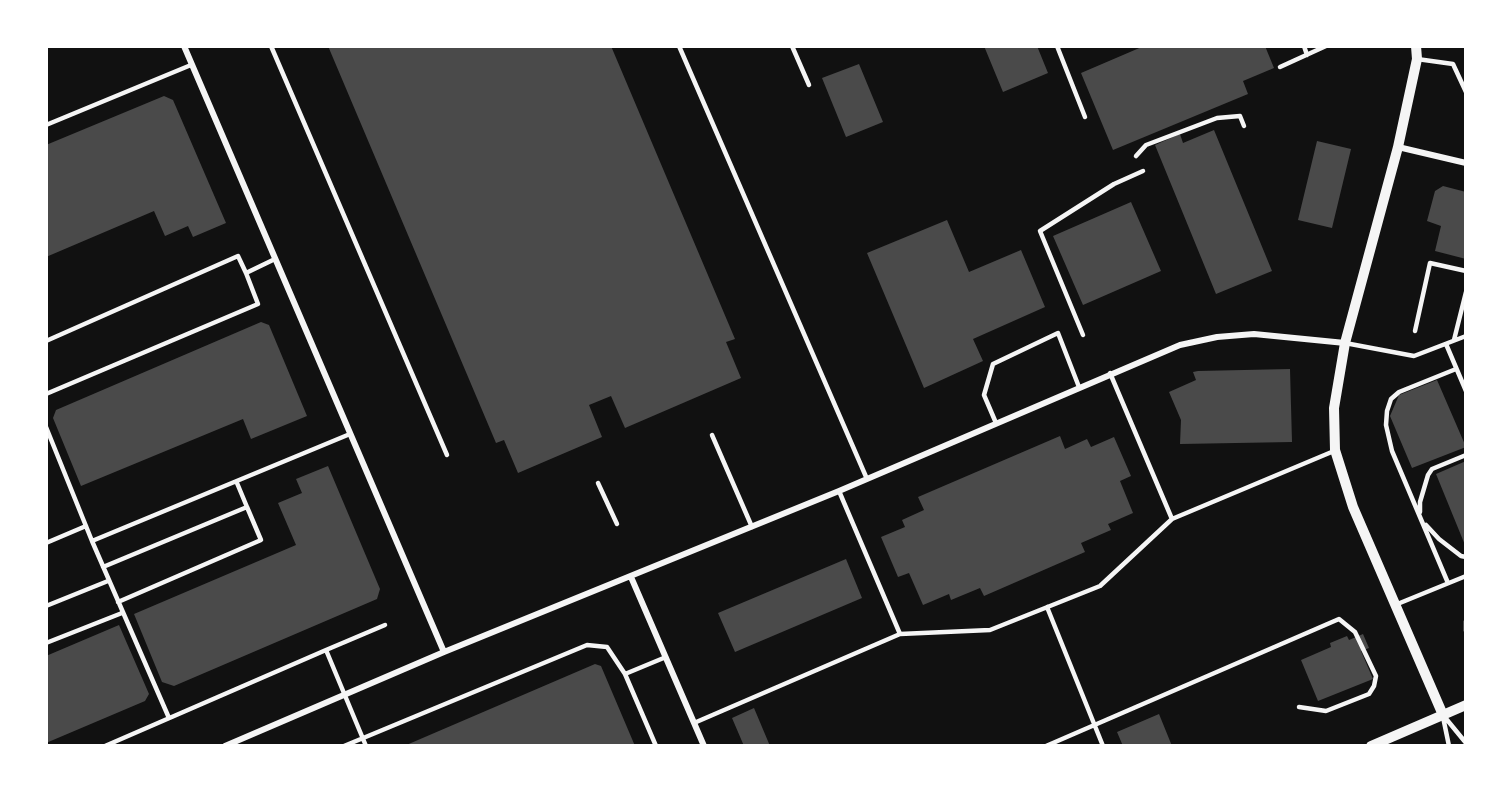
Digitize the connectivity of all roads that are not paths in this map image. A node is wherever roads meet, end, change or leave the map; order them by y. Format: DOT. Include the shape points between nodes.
graph roads {
  1 [pos="184,46"];
  2 [pos="271,46"];
  3 [pos="679,46"];
  4 [pos="792,46"];
  5 [pos="1057,46"];
  6 [pos="1304,46"];
  7 [pos="1326,46"];
  8 [pos="1416,46"];
  9 [pos="1307,55"];
  10 [pos="1417,59"];
  11 [pos="191,64"];
  12 [pos="1280,68"];
  13 [pos="809,85"];
  14 [pos="1466,92"];
  15 [pos="1085,117"];
  16 [pos="46,125"];
  17 [pos="1244,126"];
  18 [pos="1398,147"];
  19 [pos="1136,156"];
  20 [pos="1466,163"];
  21 [pos="1143,171"];
  22 [pos="275,259"];
  23 [pos="1466,272"];
  24 [pos="246,273"];
  25 [pos="1466,292"];
  26 [pos="1415,331"];
  27 [pos="1083,335"];
  28 [pos="1466,336"];
  29 [pos="1454,340"];
  30 [pos="46,341"];
  31 [pos="1345,343"];
  32 [pos="1446,344"];
  33 [pos="1456,369"];
  34 [pos="1110,373"];
  35 [pos="1079,387"];
  36 [pos="1466,391"];
  37 [pos="46,394"];
  38 [pos="996,423"];
  39 [pos="46,428"];
  40 [pos="350,434"];
  41 [pos="712,435"];
  42 [pos="1335,450"];
  43 [pos="447,454"];
  44 [pos="1466,455"];
  45 [pos="867,479"];
  46 [pos="237,483"];
  47 [pos="598,483"];
  48 [pos="839,491"];
  49 [pos="247,507"];
  50 [pos="1420,515"];
  51 [pos="1172,519"];
  52 [pos="616,524"];
  53 [pos="86,526"];
  54 [pos="752,527"];
  55 [pos="92,541"];
  56 [pos="46,543"];
  57 [pos="1466,557"];
  58 [pos="103,567"];
  59 [pos="1466,576"];
  60 [pos="631,577"];
  61 [pos="108,581"];
  62 [pos="1448,583"];
  63 [pos="118,602"];
  64 [pos="1395,605"];
  65 [pos="46,606"];
  66 [pos="1047,607"];
  67 [pos="122,613"];
  68 [pos="1466,621"];
  69 [pos="386,625"];
  70 [pos="1466,631"];
  71 [pos="900,634"];
  72 [pos="46,644"];
  73 [pos="326,650"];
  74 [pos="444,652"];
  75 [pos="666,657"];
  76 [pos="625,674"];
  77 [pos="345,695"];
  78 [pos="1466,705"];
  79 [pos="1299,707"];
  80 [pos="1443,715"];
  81 [pos="169,718"];
  82 [pos="694,723"];
  83 [pos="1095,725"];
  84 [pos="362,737"];
  85 [pos="1466,743"];
  86 [pos="105,746"];
  87 [pos="225,746"];
  88 [pos="344,746"];
  89 [pos="366,746"];
  90 [pos="656,746"];
  91 [pos="704,746"];
  92 [pos="1046,746"];
  93 [pos="1103,746"];
  94 [pos="1371,746"];
  95 [pos="1449,746"];
  1 -- 11 [label="street"];
  2 -- 43 [label="lane"];
  3 -- 45 [label="lane"];
  4 -- 13 [label="lane"];
  5 -- 15 [label="lane"];
  6 -- 9 [label="lane"];
  7 -- 9 [label="lane"];
  8 -- 10 [label="street"];
  9 -- 12 [label="lane"];
  10 -- 14 [label="lane" via="1453,64"];
  10 -- 18 [label="street"];
  11 -- 16 [label="lane"];
  11 -- 22 [label="street"];
  17 -- 19 [label="lane" via="1240,117 1217,118 1146,145"];
  18 -- 20 [label="street"];
  18 -- 31 [label="street"];
  21 -- 27 [label="lane" via="1114,184 1040,231"];
  22 -- 24 [label="lane"];
  22 -- 40 [label="street"];
  23 -- 26 [label="lane" via="1430,263"];
  24 -- 30 [label="lane" via="238,256"];
  24 -- 37 [label="lane" via="258,304"];
  25 -- 29 [label="lane"];
  28 -- 29 [label="lane"];
  29 -- 32 [label="lane"];
  31 -- 32 [label="lane" via="1414,356"];
  31 -- 34 [label="street" via="1254,334 1217,337 1180,345"];
  31 -- 42 [label="street" via="1334,408"];
  32 -- 33 [label="lane"];
  33 -- 36 [label="lane"];
  33 -- 50 [label="lane" via="1399,392 1391,399 1387,411 1392,451"];
  34 -- 35 [label="street"];
  34 -- 51 [label="lane"];
  35 -- 38 [label="street"];
  35 -- 38 [label="lane" via="1058,333 993,364 984,395"];
  38 -- 45 [label="street"];
  39 -- 53 [label="lane"];
  40 -- 46 [label="lane"];
  40 -- 74 [label="street"];
  41 -- 54 [label="lane"];
  42 -- 51 [label="lane"];
  42 -- 64 [label="street" via="1353,507"];
  44 -- 50 [label="lane" via="1432,469 1420,502"];
  45 -- 48 [label="street"];
  46 -- 49 [label="lane"];
  46 -- 55 [label="lane"];
  47 -- 52 [label="lane"];
  48 -- 54 [label="street"];
  48 -- 71 [label="lane"];
  49 -- 58 [label="lane"];
  49 -- 63 [label="lane" via="261,540"];
  50 -- 57 [label="lane" via="1439,539"];
  50 -- 62 [label="lane"];
  51 -- 66 [label="lane" via="1100,586"];
  53 -- 55 [label="lane"];
  53 -- 56 [label="lane"];
  54 -- 60 [label="street"];
  55 -- 58 [label="lane"];
  58 -- 61 [label="lane"];
  59 -- 62 [label="lane"];
  60 -- 74 [label="street"];
  60 -- 75 [label="street"];
  61 -- 63 [label="lane"];
  61 -- 65 [label="lane"];
  62 -- 64 [label="lane"];
  63 -- 67 [label="lane"];
  64 -- 80 [label="street"];
  66 -- 71 [label="lane" via="990,630"];
  66 -- 83 [label="lane"];
  67 -- 72 [label="lane"];
  67 -- 81 [label="lane"];
  68 -- 70 [label="lane"];
  69 -- 73 [label="lane"];
  71 -- 82 [label="lane"];
  73 -- 77 [label="lane"];
  73 -- 81 [label="lane"];
  74 -- 77 [label="street"];
  75 -- 76 [label="lane"];
  75 -- 82 [label="street"];
  76 -- 84 [label="lane" via="607,647 587,645"];
  76 -- 90 [label="lane"];
  77 -- 84 [label="lane"];
  77 -- 87 [label="street"];
  78 -- 80 [label="street"];
  79 -- 83 [label="lane" via="1326,711 1369,694 1374,686 1376,676 1355,632 1339,619"];
  80 -- 85 [label="lane"];
  80 -- 94 [label="street"];
  80 -- 95 [label="lane"];
  81 -- 86 [label="lane"];
  82 -- 91 [label="street"];
  83 -- 92 [label="lane"];
  83 -- 93 [label="lane"];
  84 -- 88 [label="lane"];
  84 -- 89 [label="lane"];
}
